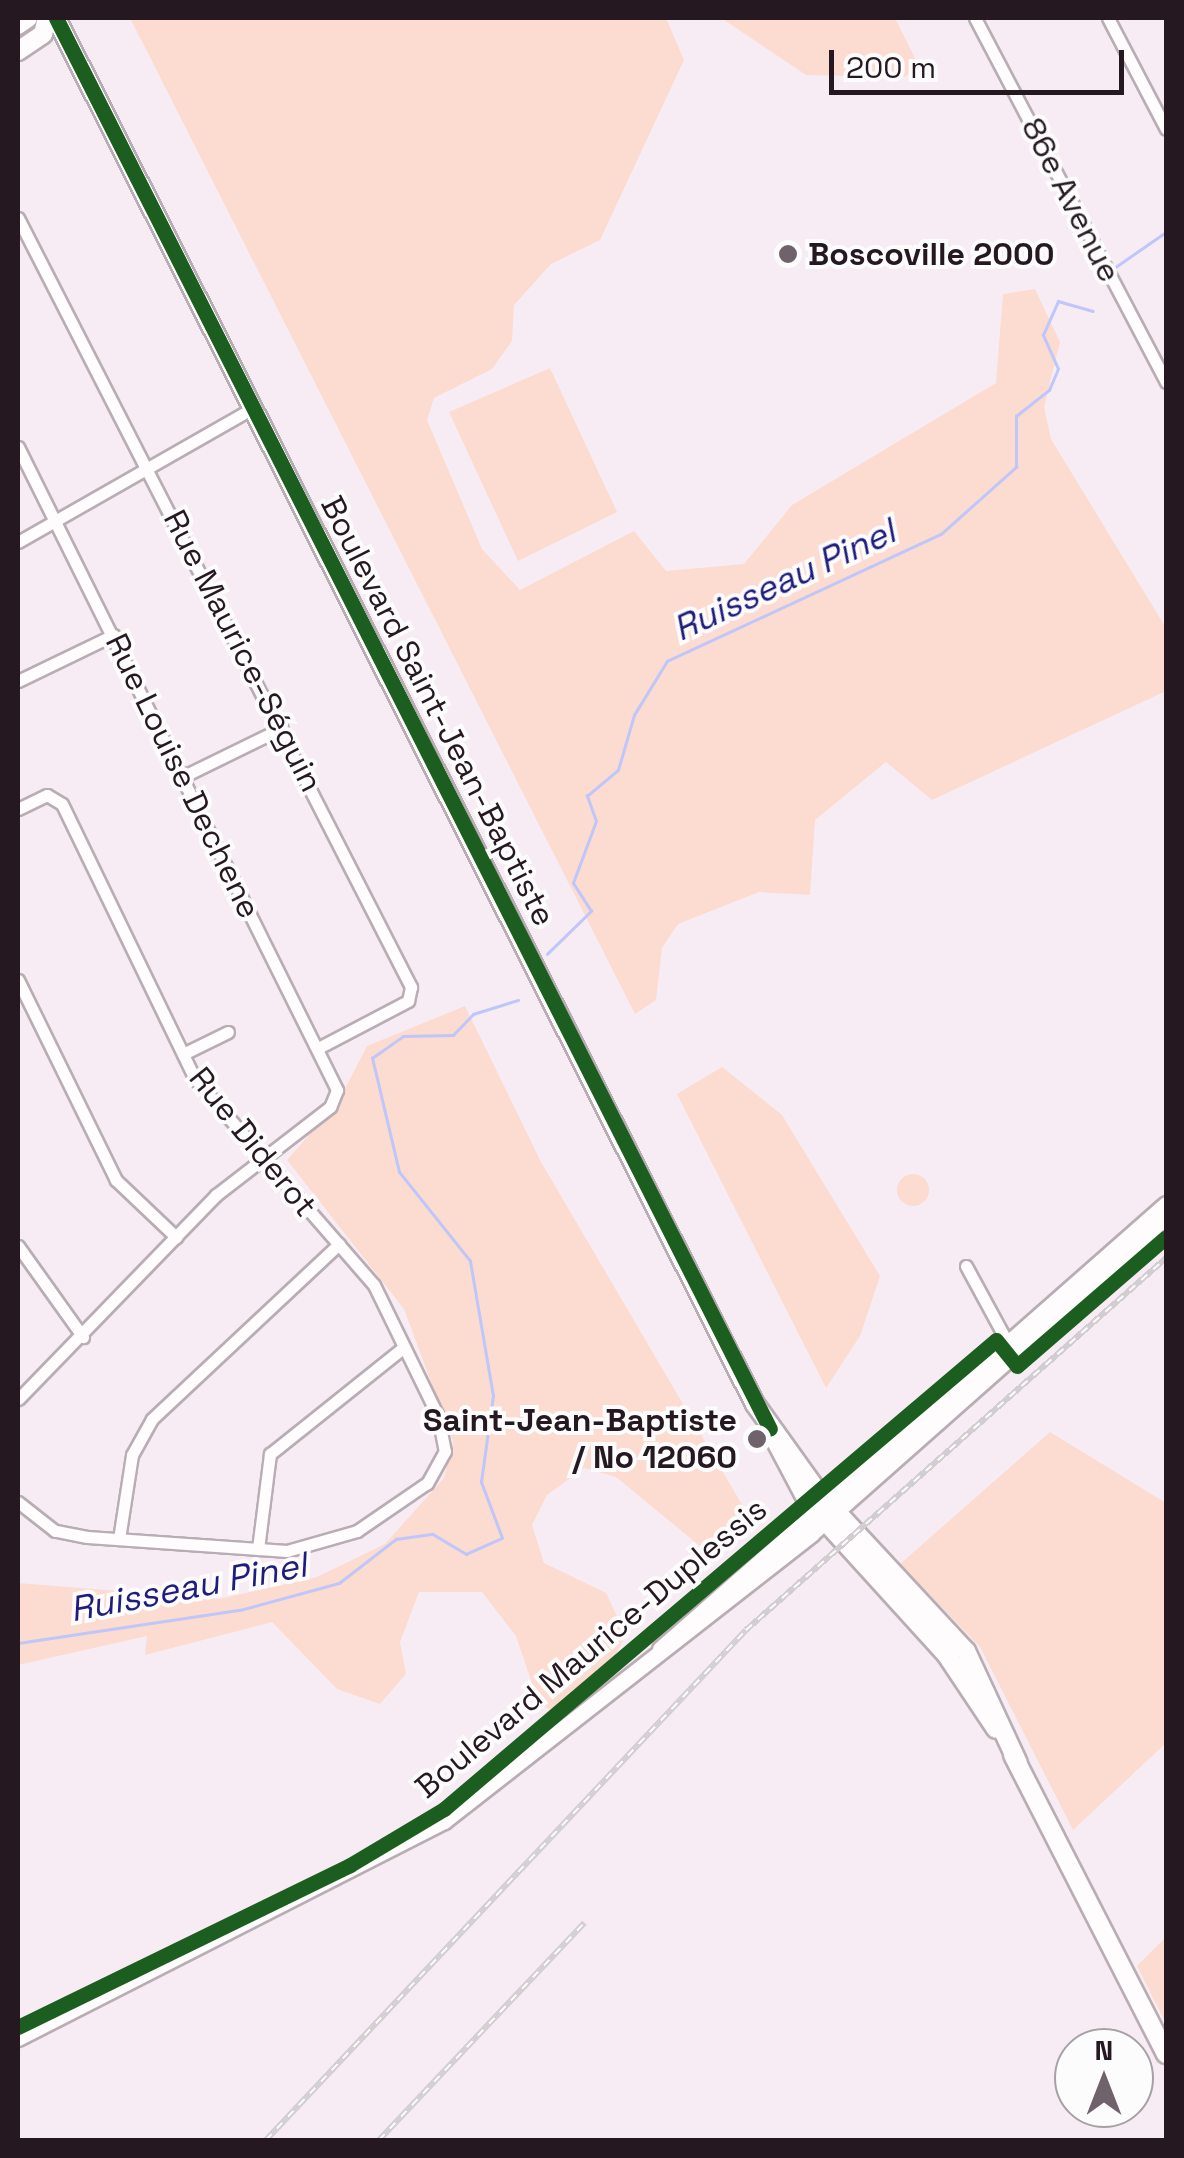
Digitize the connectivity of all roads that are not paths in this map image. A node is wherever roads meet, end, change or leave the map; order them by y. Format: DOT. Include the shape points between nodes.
graph roads {
  1 [pos="28,18"];
  2 [pos="47,18"];
  3 [pos="56,18"];
  4 [pos="975,18"];
  5 [pos="1108,18"];
  6 [pos="18,25"];
  7 [pos="18,51"];
  8 [pos="1166,129"];
  9 [pos="18,218"];
  10 [pos="1166,382"];
  11 [pos="254,408"];
  12 [pos="18,447"];
  13 [pos="150,465"];
  14 [pos="55,521"];
  15 [pos="18,542"];
  16 [pos="112,635"];
  17 [pos="18,680"];
  18 [pos="282,728"];
  19 [pos="182,777"];
  20 [pos="18,808"];
  21 [pos="18,980"];
  22 [pos="23,1006"];
  23 [pos="228,1032"];
  24 [pos="318,1048"];
  25 [pos="183,1054"];
  26 [pos="259,1156"];
  27 [pos="1166,1204"];
  28 [pos="1166,1220"];
  29 [pos="176,1237"];
  30 [pos="339,1244"];
  31 [pos="18,1246"];
  32 [pos="966,1266"];
  33 [pos="83,1336"];
  34 [pos="404,1346"];
  35 [pos="1009,1348"];
  36 [pos="18,1399"];
  37 [pos="18,1502"];
  38 [pos="825,1511"];
  39 [pos="119,1540"];
  40 [pos="258,1549"];
  41 [pos="18,2038"];
  42 [pos="1166,2054"];
  1 -- 6 [label="main road"];
  2 -- 7 [label="main road" via="43,34"];
  3 -- 11 [label="main road, Boulevard Saint-Jean-Baptiste"];
  4 -- 10 [label="street, 86e Avenue"];
  5 -- 8 [label="street"];
  9 -- 13 [label="street, Rue Maurice-Séguin"];
  11 -- 13 [label="street"];
  11 -- 38 [label="main road, Boulevard Saint-Jean-Baptiste" via="770,1429 774,1453"];
  12 -- 14 [label="street, Rue Louise Dechene"];
  13 -- 14 [label="street"];
  13 -- 18 [label="street, Rue Maurice-Séguin"];
  14 -- 15 [label="street"];
  14 -- 16 [label="street, Rue Louise Dechene"];
  16 -- 17 [label="street"];
  16 -- 19 [label="street, Rue Louise Dechene"];
  18 -- 19 [label="street"];
  18 -- 24 [label="street, Rue Maurice-Séguin" via="411,987 408,1002"];
  19 -- 24 [label="street, Rue Louise Dechene"];
  20 -- 25 [label="street, Rue Diderot" via="47,795 62,804"];
  21 -- 22 [label="street"];
  22 -- 29 [label="street" via="116,1180"];
  23 -- 25 [label="street"];
  24 -- 26 [label="street, Rue Louise Dechene" via="336,1084 330,1107"];
  25 -- 26 [label="street, Rue Diderot"];
  26 -- 29 [label="street"];
  26 -- 30 [label="street, Rue Diderot"];
  27 -- 35 [label="street, Boulevard Maurice-Duplessis"];
  28 -- 35 [label="street, Boulevard Maurice-Duplessis"];
  29 -- 33 [label="street"];
  30 -- 34 [label="street, Rue Diderot" via="374,1286"];
  30 -- 39 [label="street" via="152,1419 132,1456"];
  31 -- 33 [label="street"];
  32 -- 35 [label="street"];
  33 -- 36 [label="street"];
  34 -- 40 [label="street" via="270,1454"];
  34 -- 40 [label="street, Rue Diderot" via="438,1416 442,1464 357,1531 309,1548"];
  35 -- 38 [label="street, Boulevard Maurice-Duplessis"];
  37 -- 39 [label="street" via="55,1532"];
  38 -- 41 [label="street, Boulevard Maurice-Duplessis" via="414,1840"];
  38 -- 42 [label="main road, Boulevard Saint-Jean-Baptiste" via="966,1651"];
  39 -- 40 [label="street"];
}
